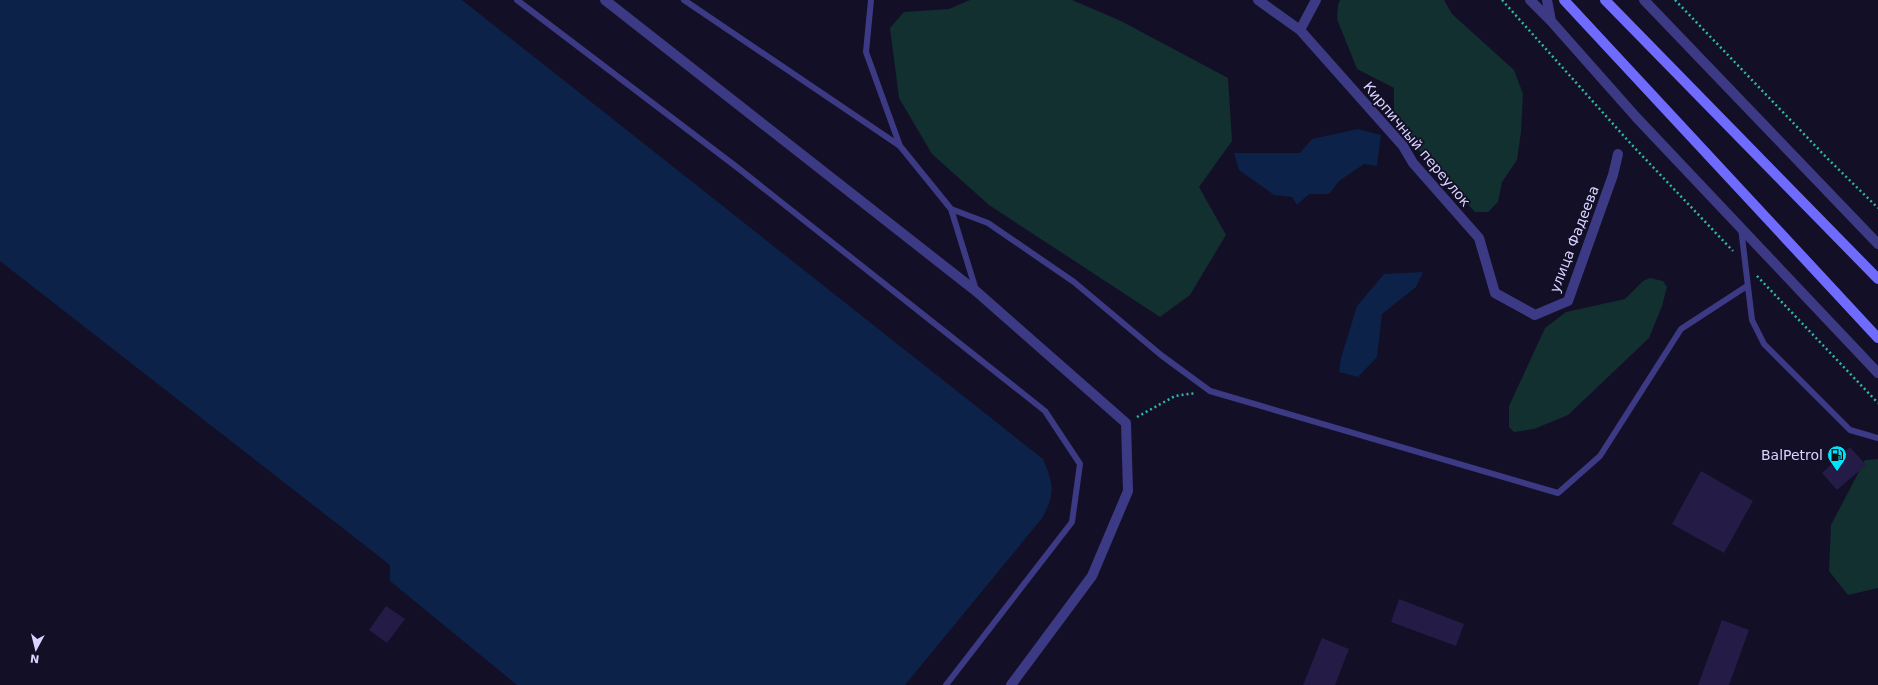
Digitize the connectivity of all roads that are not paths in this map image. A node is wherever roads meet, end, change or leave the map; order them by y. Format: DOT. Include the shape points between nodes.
graph roads {
  1 [pos="517,0"];
  2 [pos="605,0"];
  3 [pos="684,0"];
  4 [pos="871,0"];
  5 [pos="1258,0"];
  6 [pos="1316,0"];
  7 [pos="1530,0"];
  8 [pos="1547,0"];
  9 [pos="1564,0"];
  10 [pos="1606,0"];
  11 [pos="1644,0"];
  12 [pos="1551,21"];
  13 [pos="1300,30"];
  14 [pos="900,146"];
  15 [pos="1618,154"];
  16 [pos="951,209"];
  17 [pos="1740,228"];
  18 [pos="1878,244"];
  19 [pos="1878,279"];
  20 [pos="1747,286"];
  21 [pos="977,292"];
  22 [pos="1535,315"];
  23 [pos="1878,338"];
  24 [pos="1878,373"];
  25 [pos="1878,438"];
  26 [pos="946,685"];
  27 [pos="1011,685"];
  1 -- 26 [label="lane" via="738,168 1045,411 1080,464 1072,522"];
  2 -- 21 [label="street"];
  3 -- 14 [label="lane"];
  4 -- 14 [label="lane" via="866,52"];
  5 -- 13 [label="street, Кирпичный переулок"];
  6 -- 13 [label="street"];
  7 -- 12 [label="street"];
  8 -- 12 [label="street"];
  9 -- 23 [label="main road"];
  10 -- 19 [label="main road"];
  11 -- 18 [label="street"];
  12 -- 17 [label="street"];
  13 -- 22 [label="street, Кирпичный переулок" via="1403,146 1413,163 1479,238 1495,293"];
  14 -- 16 [label="lane"];
  15 -- 22 [label="street, улица Фадеева" via="1613,175 1568,301"];
  16 -- 20 [label="lane" via="988,223 1068,278 1161,355 1210,391 1558,493 1600,456 1681,329"];
  16 -- 21 [label="lane"];
  17 -- 20 [label="lane"];
  17 -- 24 [label="street"];
  20 -- 25 [label="lane" via="1752,320 1764,344 1850,430"];
  21 -- 27 [label="street" via="1126,423 1128,492 1092,576"];
}
